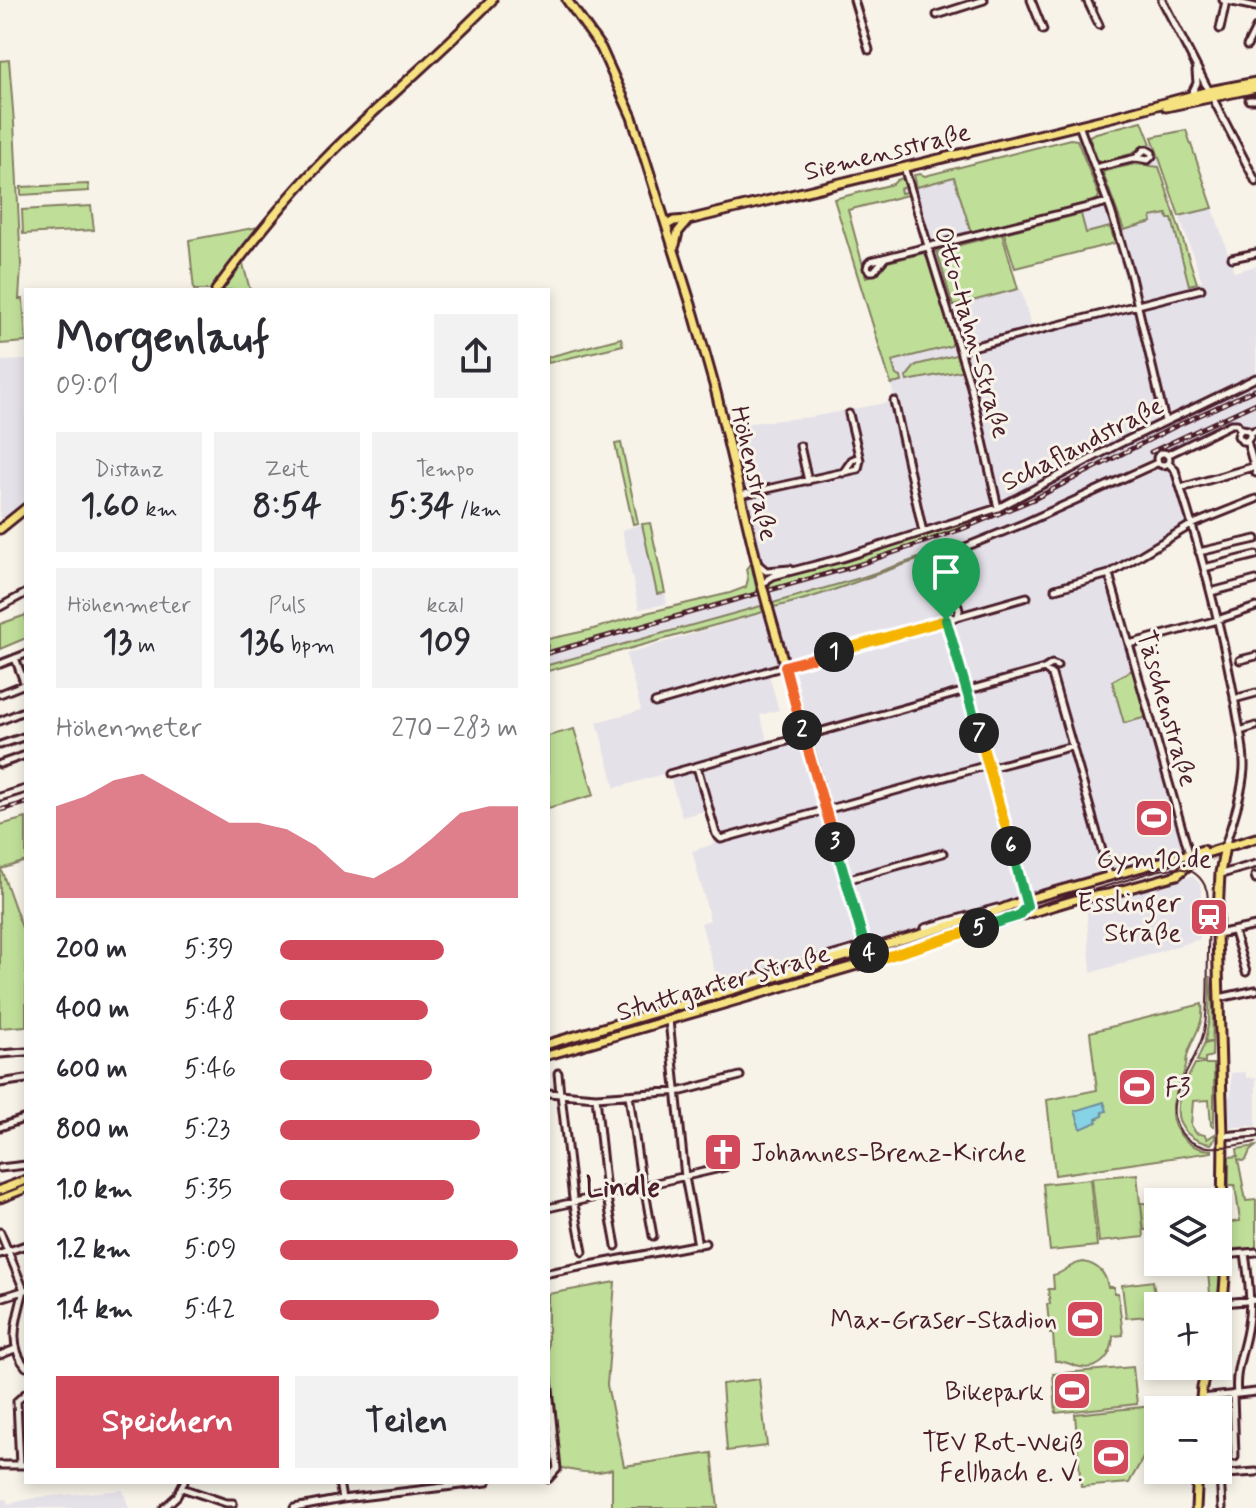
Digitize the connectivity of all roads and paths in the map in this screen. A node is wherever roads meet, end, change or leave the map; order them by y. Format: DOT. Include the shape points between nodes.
graph roads {
  1 [pos="492,0"];
  2 [pos="567,0"];
  3 [pos="854,0"];
  4 [pos="984,0"];
  5 [pos="1031,0"];
  6 [pos="1087,0"];
  7 [pos="1162,0"];
  8 [pos="1225,0"];
  9 [pos="1256,7"];
  10 [pos="937,15"];
  11 [pos="1099,25"];
  12 [pos="1256,28"];
  13 [pos="1220,29"];
  14 [pos="1043,30"];
  15 [pos="1247,46"];
  16 [pos="869,50"];
  17 [pos="1195,66"];
  18 [pos="1256,85"];
  19 [pos="1210,94"];
  20 [pos="1190,96"];
  21 [pos="1116,116"];
  22 [pos="1079,125"];
  23 [pos="1136,158"];
  24 [pos="904,167"];
  25 [pos="1095,168"];
  26 [pos="1256,182"];
  27 [pos="1108,202"];
  28 [pos="686,222"];
  29 [pos="667,225"];
  30 [pos="674,247"];
  31 [pos="929,248"];
  32 [pos="1256,253"];
  33 [pos="885,258"];
  34 [pos="1232,258"];
  35 [pos="218,288"];
  36 [pos="1201,289"];
  37 [pos="1138,306"];
  38 [pos="960,350"];
  39 [pos="1256,378"];
  40 [pos="894,401"];
  41 [pos="849,414"];
  42 [pos="1165,421"];
  43 [pos="1241,430"];
  44 [pos="1253,432"];
  45 [pos="1247,441"];
  46 [pos="800,446"];
  47 [pos="1167,455"];
  48 [pos="859,457"];
  49 [pos="1157,463"];
  50 [pos="1168,463"];
  51 [pos="1255,469"];
  52 [pos="843,473"];
  53 [pos="808,481"];
  54 [pos="1181,488"];
  55 [pos="739,495"];
  56 [pos="1256,499"];
  57 [pos="998,508"];
  58 [pos="24,510"];
  59 [pos="1191,525"];
  60 [pos="0,529"];
  61 [pos="923,532"];
  62 [pos="1256,539"];
  63 [pos="752,550"];
  64 [pos="1199,552"];
  65 [pos="1256,555"];
  66 [pos="811,566"];
  67 [pos="1204,568"];
  68 [pos="792,569"];
  69 [pos="1109,574"];
  70 [pos="1256,580"];
  71 [pos="764,581"];
  72 [pos="1055,589"];
  73 [pos="1211,592"];
  74 [pos="24,594"];
  75 [pos="1027,597"];
  76 [pos="0,607"];
  77 [pos="1256,608"];
  78 [pos="958,616"];
  79 [pos="1218,619"];
  80 [pos="946,620"];
  81 [pos="1129,644"];
  82 [pos="24,655"];
  83 [pos="1256,656"];
  84 [pos="15,658"];
  85 [pos="1240,660"];
  86 [pos="0,664"];
  87 [pos="785,666"];
  88 [pos="24,680"];
  89 [pos="24,686"];
  90 [pos="967,691"];
  91 [pos="1256,693"];
  92 [pos="0,694"];
  93 [pos="1234,699"];
  94 [pos="655,703"];
  95 [pos="24,711"];
  96 [pos="0,721"];
  97 [pos="1256,726"];
  98 [pos="1240,731"];
  99 [pos="804,736"];
  100 [pos="24,737"];
  101 [pos="0,745"];
  102 [pos="1073,746"];
  103 [pos="24,756"];
  104 [pos="0,764"];
  105 [pos="697,767"];
  106 [pos="989,767"];
  107 [pos="669,774"];
  108 [pos="24,790"];
  109 [pos="0,797"];
  110 [pos="825,810"];
  111 [pos="1230,828"];
  112 [pos="1256,838"];
  113 [pos="1246,841"];
  114 [pos="1225,846"];
  115 [pos="943,853"];
  116 [pos="1189,853"];
  117 [pos="1206,853"];
  118 [pos="1176,858"];
  119 [pos="1222,862"];
  120 [pos="1256,864"];
  121 [pos="1187,865"];
  122 [pos="1173,873"];
  123 [pos="1222,873"];
  124 [pos="1109,875"];
  125 [pos="846,880"];
  126 [pos="1073,886"];
  127 [pos="1076,899"];
  128 [pos="1014,903"];
  129 [pos="1029,907"];
  130 [pos="957,924"];
  131 [pos="1256,926"];
  132 [pos="925,928"];
  133 [pos="1234,932"];
  134 [pos="1217,934"];
  135 [pos="866,948"];
  136 [pos="880,959"];
  137 [pos="854,966"];
  138 [pos="1246,972"];
  139 [pos="1256,990"];
  140 [pos="1219,998"];
  141 [pos="668,1019"];
  142 [pos="550,1043"];
  143 [pos="24,1052"];
  144 [pos="0,1054"];
  145 [pos="550,1054"];
  146 [pos="558,1073"];
  147 [pos="740,1076"];
  148 [pos="24,1079"];
  149 [pos="0,1083"];
  150 [pos="676,1091"];
  151 [pos="550,1093"];
  152 [pos="560,1094"];
  153 [pos="629,1095"];
  154 [pos="596,1097"];
  155 [pos="24,1119"];
  156 [pos="0,1127"];
  157 [pos="1256,1133"];
  158 [pos="1223,1136"];
  159 [pos="24,1165"];
  160 [pos="725,1167"];
  161 [pos="0,1168"];
  162 [pos="685,1177"];
  163 [pos="24,1181"];
  164 [pos="643,1187"];
  165 [pos="1222,1188"];
  166 [pos="24,1189"];
  167 [pos="0,1190"];
  168 [pos="606,1195"];
  169 [pos="0,1198"];
  170 [pos="574,1202"];
  171 [pos="550,1208"];
  172 [pos="0,1232"];
  173 [pos="653,1236"];
  174 [pos="705,1243"];
  175 [pos="698,1245"];
  176 [pos="24,1246"];
  177 [pos="616,1246"];
  178 [pos="7,1252"];
  179 [pos="583,1252"];
  180 [pos="1256,1252"];
  181 [pos="1245,1253"];
  182 [pos="0,1254"];
  183 [pos="1232,1254"];
  184 [pos="550,1273"];
  185 [pos="24,1288"];
  186 [pos="24,1290"];
  187 [pos="24,1294"];
  188 [pos="0,1298"];
  189 [pos="1253,1300"];
  190 [pos="1232,1302"];
  191 [pos="15,1349"];
  192 [pos="0,1355"];
  193 [pos="24,1364"];
  194 [pos="1256,1392"];
  195 [pos="1235,1394"];
  196 [pos="24,1395"];
  197 [pos="1218,1396"];
  198 [pos="550,1398"];
  199 [pos="1235,1457"];
  200 [pos="0,1465"];
  201 [pos="23,1465"];
  202 [pos="1256,1472"];
  203 [pos="1232,1474"];
  204 [pos="550,1477"];
  205 [pos="339,1484"];
  206 [pos="468,1484"];
  207 [pos="1197,1484"];
  208 [pos="1221,1484"];
  209 [pos="183,1485"];
  210 [pos="342,1499"];
  211 [pos="233,1503"];
  212 [pos="164,1508"];
  213 [pos="294,1508"];
  214 [pos="1196,1508"];
  215 [pos="1222,1508"];
  1 -- 35 [label="main road" via="312,173"];
  2 -- 29 [label="main road, Höhenstraße" via="601,48 620,87"];
  3 -- 16 [label="street"];
  4 -- 10 [label="street"];
  5 -- 14 [label="street"];
  6 -- 11 [label="street"];
  7 -- 17 [label="street"];
  8 -- 9 [label="street"];
  8 -- 13 [label="street"];
  12 -- 15 [label="street"];
  17 -- 19 [label="street"];
  17 -- 20 [label="street" via="1197,83"];
  18 -- 19 [label="main road"];
  19 -- 20 [label="main road, Siemensstraße"];
  19 -- 21 [label="main road, Siemensstraße"];
  19 -- 26 [label="street"];
  20 -- 21 [label="main road, Siemensstraße"];
  21 -- 22 [label="main road, Siemensstraße"];
  22 -- 24 [label="main road, Siemensstraße"];
  22 -- 25 [label="street"];
  23 -- 25 [label="street"];
  24 -- 28 [label="main road, Siemensstraße"];
  24 -- 31 [label="street, Otto-Hahn-Straße"];
  25 -- 27 [label="street"];
  27 -- 31 [label="street"];
  27 -- 37 [label="street"];
  28 -- 29 [label="main road, Siemensstraße"];
  28 -- 30 [label="main road"];
  29 -- 30 [label="main road, Höhenstraße"];
  30 -- 55 [label="main road, Höhenstraße"];
  31 -- 33 [label="street"];
  31 -- 38 [label="street, Otto-Hahn-Straße"];
  32 -- 34 [label="street"];
  36 -- 37 [label="street"];
  37 -- 38 [label="street"];
  37 -- 42 [label="street"];
  38 -- 57 [label="street, Otto-Hahn-Straße"];
  39 -- 42 [label="street, Schaflandstraße"];
  40 -- 61 [label="street"];
  41 -- 48 [label="street"];
  42 -- 57 [label="street, Schaflandstraße"];
  43 -- 44 [label="street"];
  43 -- 45 [label="street" via="1239,438"];
  43 -- 47 [label="street" via="1231,424"];
  44 -- 45 [label="street"];
  45 -- 51 [label="street"];
  46 -- 53 [label="street"];
  47 -- 49 [label="street" via="1159,454"];
  47 -- 50 [label="street"];
  48 -- 52 [label="street"];
  48 -- 52 [label="street" via="858,469"];
  49 -- 50 [label="street"];
  49 -- 78 [label="street" via="951,553 947,567"];
  50 -- 54 [label="street"];
  51 -- 54 [label="street"];
  52 -- 53 [label="street"];
  53 -- 55 [label="street"];
  54 -- 59 [label="street"];
  55 -- 63 [label="main road, Höhenstraße"];
  56 -- 59 [label="street"];
  57 -- 61 [label="street, Schaflandstraße"];
  58 -- 60 [label="main road"];
  59 -- 64 [label="street"];
  59 -- 69 [label="street"];
  61 -- 66 [label="street, Schaflandstraße"];
  62 -- 64 [label="street"];
  63 -- 68 [label="street, Schaflandstraße" via="763,570"];
  63 -- 71 [label="main road, Höhenstraße"];
  64 -- 67 [label="street"];
  65 -- 67 [label="street"];
  66 -- 68 [label="street, Schaflandstraße"];
  66 -- 71 [label="street, Schaflandstraße"];
  67 -- 73 [label="street"];
  68 -- 71 [label="street, Schaflandstraße" via="764,574"];
  69 -- 72 [label="street"];
  69 -- 81 [label="street, Täschenstraße"];
  70 -- 73 [label="street"];
  71 -- 87 [label="main road, Höhenstraße, bridge"];
  73 -- 79 [label="street"];
  74 -- 76 [label="street"];
  75 -- 78 [label="street"];
  77 -- 79 [label="street"];
  78 -- 80 [label="street"];
  79 -- 81 [label="street"];
  79 -- 93 [label="street"];
  80 -- 87 [label="street"];
  80 -- 90 [label="street"];
  81 -- 116 [label="street, Täschenstraße"];
  82 -- 84 [label="street"];
  83 -- 85 [label="street"];
  84 -- 86 [label="street"];
  84 -- 88 [label="street"];
  87 -- 94 [label="street"];
  87 -- 99 [label="main road, Höhenstraße"];
  89 -- 92 [label="street"];
  90 -- 99 [label="street"];
  90 -- 102 [label="street" via="1044,669 1052,674"];
  90 -- 106 [label="street"];
  91 -- 93 [label="street"];
  93 -- 98 [label="street"];
  95 -- 96 [label="street"];
  97 -- 98 [label="street"];
  98 -- 111 [label="street" via="1244,767"];
  99 -- 105 [label="street"];
  99 -- 110 [label="main road, Höhenstraße"];
  100 -- 101 [label="street"];
  102 -- 106 [label="street"];
  102 -- 124 [label="street"];
  103 -- 104 [label="street"];
  105 -- 107 [label="street"];
  105 -- 110 [label="street" via="721,839"];
  106 -- 110 [label="street"];
  106 -- 129 [label="street"];
  108 -- 109 [label="street"];
  110 -- 125 [label="main road, Höhenstraße"];
  111 -- 113 [label="street"];
  111 -- 114 [label="street"];
  112 -- 113 [label="main road, Stuttgarter Straße"];
  113 -- 114 [label="main road, Stuttgarter Straße"];
  114 -- 116 [label="main road, Stuttgarter Straße"];
  114 -- 117 [label="main road, Stuttgarter Straße"];
  114 -- 119 [label="main road"];
  115 -- 125 [label="street"];
  116 -- 118 [label="main road, Stuttgarter Straße"];
  116 -- 121 [label="main road"];
  117 -- 119 [label="main road"];
  117 -- 121 [label="main road, Stuttgarter Straße"];
  118 -- 121 [label="main road"];
  118 -- 124 [label="main road, Stuttgarter Straße"];
  118 -- 126 [label="main road"];
  119 -- 123 [label="main road"];
  120 -- 123 [label="street"];
  121 -- 127 [label="main road, Stuttgarter Straße" via="1177,875"];
  122 -- 127 [label="main road"];
  123 -- 134 [label="main road"];
  124 -- 126 [label="main road, Stuttgarter Straße"];
  125 -- 135 [label="main road, Höhenstraße"];
  126 -- 129 [label="main road, Stuttgarter Straße"];
  127 -- 129 [label="main road, Stuttgarter Straße"];
  128 -- 129 [label="main road, Stuttgarter Straße"];
  128 -- 130 [label="main road, Stuttgarter Straße"];
  128 -- 132 [label="street, Stuttgarter Straße"];
  129 -- 136 [label="main road, Stuttgarter Straße" via="1018,916"];
  130 -- 132 [label="main road"];
  130 -- 135 [label="main road, Stuttgarter Straße"];
  131 -- 133 [label="street"];
  132 -- 135 [label="main road"];
  133 -- 134 [label="street"];
  133 -- 138 [label="street"];
  134 -- 140 [label="main road"];
  135 -- 136 [label="main road"];
  135 -- 137 [label="main road"];
  135 -- 142 [label="main road, Stuttgarter Straße"];
  136 -- 137 [label="main road, Stuttgarter Straße"];
  137 -- 141 [label="main road, Stuttgarter Straße"];
  139 -- 140 [label="street"];
  140 -- 158 [label="main road"];
  141 -- 145 [label="main road, Stuttgarter Straße"];
  141 -- 150 [label="street"];
  143 -- 144 [label="street"];
  146 -- 152 [label="street"];
  147 -- 150 [label="street"];
  148 -- 149 [label="street"];
  150 -- 153 [label="street"];
  150 -- 162 [label="street"];
  151 -- 152 [label="street"];
  152 -- 154 [label="street"];
  152 -- 170 [label="street"];
  153 -- 154 [label="street"];
  153 -- 164 [label="street"];
  154 -- 168 [label="street"];
  155 -- 156 [label="street"];
  157 -- 158 [label="street"];
  158 -- 165 [label="main road"];
  159 -- 161 [label="street"];
  160 -- 162 [label="street"];
  162 -- 164 [label="street"];
  162 -- 175 [label="street"];
  163 -- 167 [label="main road"];
  164 -- 168 [label="street"];
  164 -- 173 [label="street"];
  166 -- 169 [label="main road"];
  168 -- 170 [label="street"];
  168 -- 177 [label="street"];
  170 -- 171 [label="street"];
  170 -- 179 [label="street"];
  172 -- 178 [label="street"];
  174 -- 175 [label="street"];
  175 -- 184 [label="street"];
  176 -- 178 [label="street"];
  178 -- 182 [label="street"];
  178 -- 185 [label="street"];
  180 -- 181 [label="street"];
  181 -- 183 [label="street"];
  181 -- 189 [label="street"];
  186 -- 188 [label="street"];
  187 -- 191 [label="street"];
  189 -- 190 [label="street"];
  189 -- 195 [label="street"];
  191 -- 192 [label="street"];
  191 -- 193 [label="street"];
  194 -- 195 [label="street"];
  195 -- 197 [label="street"];
  195 -- 199 [label="street"];
  196 -- 201 [label="street" via="17,1401"];
  198 -- 204 [label="street" via="557,1469"];
  200 -- 201 [label="street"];
  202 -- 203 [label="street"];
  205 -- 210 [label="street"];
  206 -- 210 [label="street"];
  207 -- 214 [label="main road"];
  208 -- 215 [label="street"];
  209 -- 211 [label="street"];
  209 -- 212 [label="street"];
  210 -- 213 [label="street"];
}
